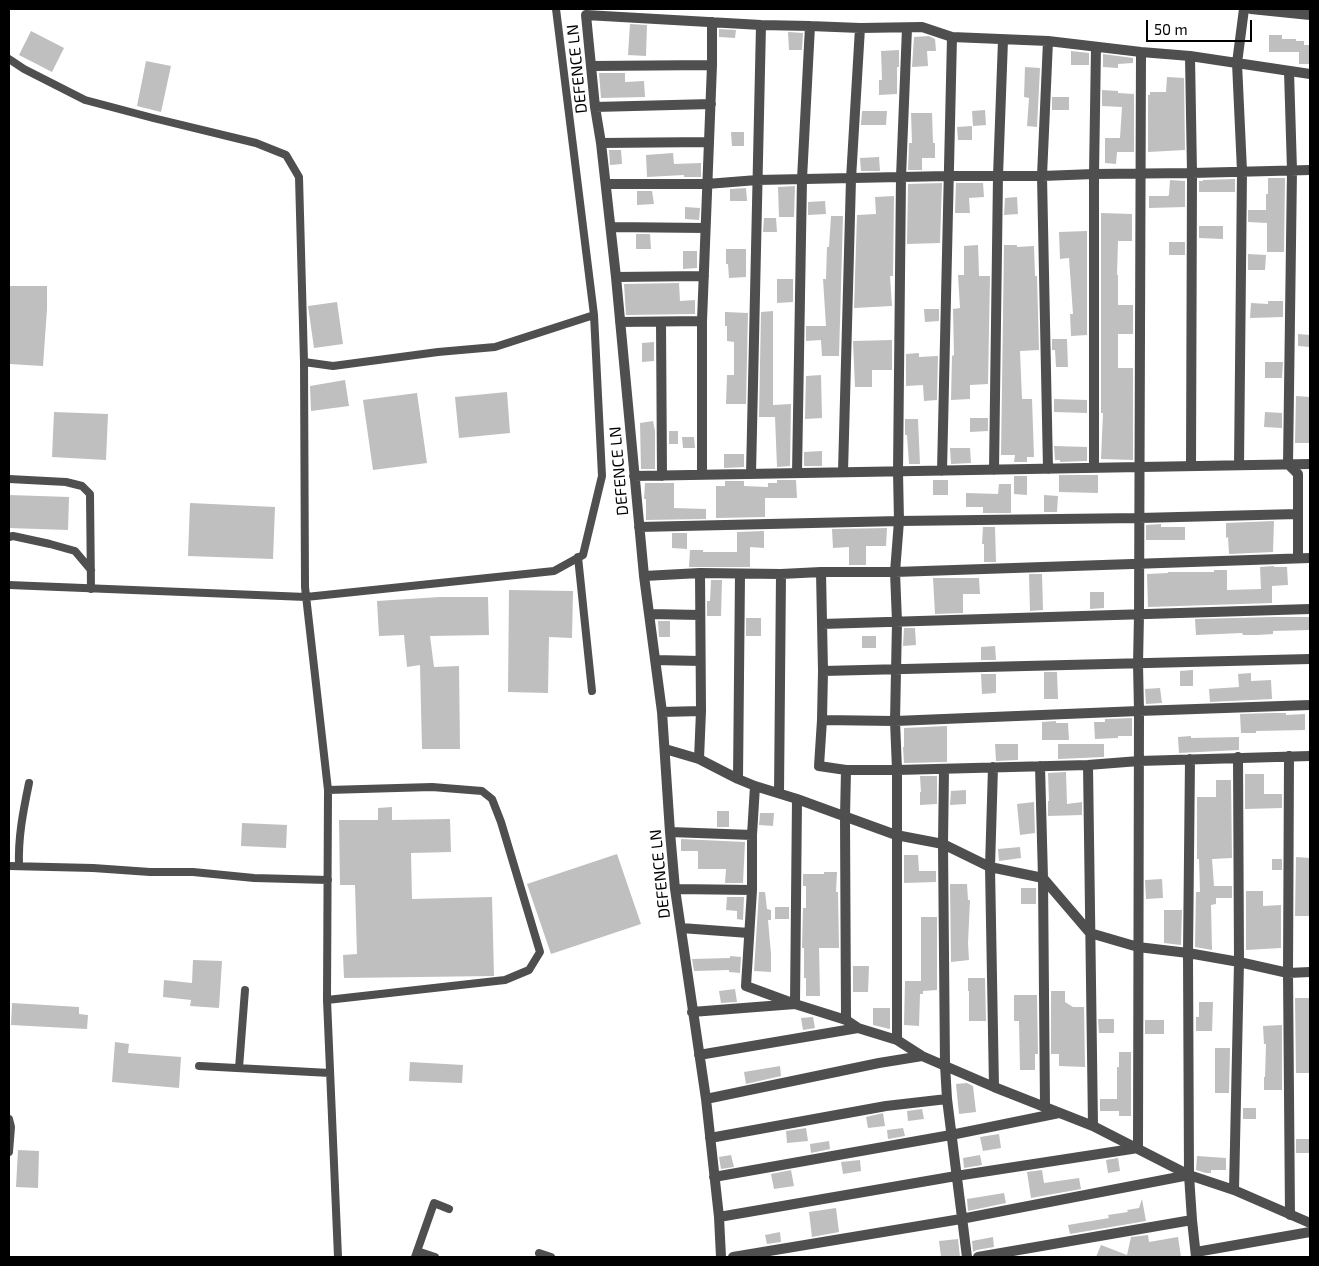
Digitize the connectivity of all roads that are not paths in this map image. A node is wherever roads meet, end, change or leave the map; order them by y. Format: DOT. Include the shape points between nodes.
graph roads {
  1 [pos="556,9"];
  2 [pos="1244,9"];
  3 [pos="1251,9"];
  4 [pos="1310,15"];
  5 [pos="712,22"];
  6 [pos="761,25"];
  7 [pos="810,26"];
  8 [pos="860,28"];
  9 [pos="907,28"];
  10 [pos="952,36"];
  11 [pos="1003,40"];
  12 [pos="1048,41"];
  13 [pos="1096,47"];
  14 [pos="1141,52"];
  15 [pos="1190,56"];
  16 [pos="9,59"];
  17 [pos="1237,63"];
  18 [pos="712,65"];
  19 [pos="592,66"];
  20 [pos="1289,71"];
  21 [pos="1310,74"];
  22 [pos="710,104"];
  23 [pos="595,107"];
  24 [pos="709,142"];
  25 [pos="602,143"];
  26 [pos="1292,170"];
  27 [pos="1310,170"];
  28 [pos="1242,171"];
  29 [pos="1140,173"];
  30 [pos="1192,173"];
  31 [pos="1094,174"];
  32 [pos="948,176"];
  33 [pos="998,176"];
  34 [pos="1042,176"];
  35 [pos="901,177"];
  36 [pos="802,179"];
  37 [pos="851,179"];
  38 [pos="756,180"];
  39 [pos="606,184"];
  40 [pos="707,184"];
  41 [pos="611,227"];
  42 [pos="706,228"];
  43 [pos="704,276"];
  44 [pos="616,277"];
  45 [pos="594,315"];
  46 [pos="702,321"];
  47 [pos="620,322"];
  48 [pos="661,322"];
  49 [pos="304,362"];
  50 [pos="1288,464"];
  51 [pos="1310,464"];
  52 [pos="1239,465"];
  53 [pos="1191,466"];
  54 [pos="1140,467"];
  55 [pos="1094,468"];
  56 [pos="1048,469"];
  57 [pos="994,470"];
  58 [pos="942,471"];
  59 [pos="843,472"];
  60 [pos="898,472"];
  61 [pos="797,473"];
  62 [pos="750,474"];
  63 [pos="702,475"];
  64 [pos="634,476"];
  65 [pos="662,476"];
  66 [pos="9,479"];
  67 [pos="1298,514"];
  68 [pos="1139,518"];
  69 [pos="899,521"];
  70 [pos="639,527"];
  71 [pos="9,536"];
  72 [pos="578,557"];
  73 [pos="1298,558"];
  74 [pos="1310,558"];
  75 [pos="1139,563"];
  76 [pos="91,570"];
  77 [pos="821,572"];
  78 [pos="895,572"];
  79 [pos="700,573"];
  80 [pos="740,574"];
  81 [pos="781,574"];
  82 [pos="644,576"];
  83 [pos="9,585"];
  84 [pos="91,589"];
  85 [pos="306,597"];
  86 [pos="1310,609"];
  87 [pos="650,614"];
  88 [pos="1139,614"];
  89 [pos="700,615"];
  90 [pos="897,622"];
  91 [pos="822,624"];
  92 [pos="655,660"];
  93 [pos="700,660"];
  94 [pos="1310,660"];
  95 [pos="1138,664"];
  96 [pos="896,669"];
  97 [pos="823,671"];
  98 [pos="592,691"];
  99 [pos="1310,706"];
  100 [pos="701,711"];
  101 [pos="1139,711"];
  102 [pos="662,712"];
  103 [pos="822,720"];
  104 [pos="895,721"];
  105 [pos="665,749"];
  106 [pos="1289,756"];
  107 [pos="1310,756"];
  108 [pos="1238,757"];
  109 [pos="699,759"];
  110 [pos="1190,759"];
  111 [pos="1139,761"];
  112 [pos="1088,765"];
  113 [pos="1040,766"];
  114 [pos="993,767"];
  115 [pos="944,769"];
  116 [pos="846,770"];
  117 [pos="897,770"];
  118 [pos="738,779"];
  119 [pos="29,783"];
  120 [pos="755,786"];
  121 [pos="328,790"];
  122 [pos="779,793"];
  123 [pos="797,799"];
  124 [pos="845,816"];
  125 [pos="670,832"];
  126 [pos="752,835"];
  127 [pos="896,836"];
  128 [pos="943,844"];
  129 [pos="9,866"];
  130 [pos="19,866"];
  131 [pos="990,867"];
  132 [pos="1043,878"];
  133 [pos="328,880"];
  134 [pos="675,889"];
  135 [pos="752,890"];
  136 [pos="681,928"];
  137 [pos="749,933"];
  138 [pos="1090,933"];
  139 [pos="1138,948"];
  140 [pos="1188,953"];
  141 [pos="1239,962"];
  142 [pos="1310,972"];
  143 [pos="1288,973"];
  144 [pos="246,990"];
  145 [pos="327,1000"];
  146 [pos="795,1004"];
  147 [pos="692,1012"];
  148 [pos="846,1020"];
  149 [pos="858,1028"];
  150 [pos="897,1040"];
  151 [pos="698,1055"];
  152 [pos="922,1056"];
  153 [pos="945,1065"];
  154 [pos="199,1066"];
  155 [pos="239,1068"];
  156 [pos="330,1072"];
  157 [pos="994,1087"];
  158 [pos="706,1099"];
  159 [pos="947,1099"];
  160 [pos="1045,1108"];
  161 [pos="1059,1113"];
  162 [pos="9,1119"];
  163 [pos="1093,1126"];
  164 [pos="951,1135"];
  165 [pos="710,1138"];
  166 [pos="1138,1148"];
  167 [pos="9,1152"];
  168 [pos="1189,1175"];
  169 [pos="956,1176"];
  170 [pos="714,1177"];
  171 [pos="1234,1190"];
  172 [pos="448,1209"];
  173 [pos="1290,1215"];
  174 [pos="719,1217"];
  175 [pos="961,1220"];
  176 [pos="1192,1220"];
  177 [pos="1310,1223"];
  178 [pos="1310,1232"];
  179 [pos="539,1253"];
  180 [pos="416,1254"];
  181 [pos="1196,1255"];
  182 [pos="338,1257"];
  183 [pos="435,1257"];
  184 [pos="551,1257"];
  185 [pos="721,1257"];
  186 [pos="733,1257"];
  187 [pos="967,1257"];
  188 [pos="978,1257"];
  1 -- 45 [label="lane"];
  2 -- 17 [label="street"];
  3 -- 4 [label="street"];
  5 -- 6 [label="street, DEFENCE LN"];
  5 -- 18 [label="street"];
  5 -- 19 [label="street, DEFENCE LN" via="586,15"];
  6 -- 7 [label="street, DEFENCE LN"];
  6 -- 38 [label="street"];
  7 -- 8 [label="street, DEFENCE LN"];
  7 -- 36 [label="street"];
  8 -- 9 [label="street, DEFENCE LN"];
  8 -- 37 [label="street"];
  9 -- 10 [label="street, DEFENCE LN" via="922,27"];
  9 -- 35 [label="street"];
  10 -- 11 [label="street"];
  10 -- 32 [label="street"];
  11 -- 12 [label="street"];
  11 -- 33 [label="street"];
  12 -- 13 [label="street"];
  12 -- 34 [label="street"];
  13 -- 14 [label="street"];
  13 -- 31 [label="street"];
  14 -- 15 [label="street"];
  14 -- 29 [label="street"];
  15 -- 17 [label="street"];
  15 -- 30 [label="street"];
  16 -- 49 [label="lane" via="86,100 256,143 286,155 299,178"];
  17 -- 20 [label="street"];
  17 -- 28 [label="street"];
  18 -- 19 [label="street"];
  18 -- 22 [label="street"];
  19 -- 23 [label="street, DEFENCE LN"];
  20 -- 21 [label="street"];
  20 -- 26 [label="street"];
  22 -- 23 [label="street"];
  22 -- 24 [label="street"];
  23 -- 25 [label="street, DEFENCE LN"];
  24 -- 25 [label="street"];
  24 -- 40 [label="street"];
  25 -- 39 [label="street, DEFENCE LN"];
  26 -- 27 [label="street"];
  26 -- 28 [label="street"];
  26 -- 50 [label="street"];
  28 -- 30 [label="street"];
  28 -- 52 [label="street"];
  29 -- 30 [label="street"];
  29 -- 31 [label="street"];
  29 -- 54 [label="street"];
  30 -- 53 [label="street"];
  31 -- 34 [label="street"];
  31 -- 55 [label="street"];
  32 -- 33 [label="street"];
  32 -- 35 [label="street"];
  32 -- 58 [label="street"];
  33 -- 34 [label="street"];
  33 -- 57 [label="street"];
  34 -- 56 [label="street"];
  35 -- 37 [label="street"];
  35 -- 60 [label="street"];
  36 -- 37 [label="street"];
  36 -- 38 [label="street"];
  36 -- 61 [label="street"];
  37 -- 59 [label="street"];
  38 -- 40 [label="street"];
  38 -- 62 [label="street"];
  39 -- 40 [label="street"];
  39 -- 41 [label="street, DEFENCE LN"];
  40 -- 42 [label="street"];
  41 -- 42 [label="street"];
  41 -- 44 [label="street, DEFENCE LN"];
  42 -- 43 [label="street"];
  43 -- 44 [label="street"];
  43 -- 46 [label="street"];
  44 -- 47 [label="street, DEFENCE LN"];
  45 -- 49 [label="lane" via="495,347 333,366"];
  45 -- 72 [label="lane" via="602,476 583,555"];
  46 -- 48 [label="street"];
  46 -- 63 [label="street"];
  47 -- 48 [label="street"];
  47 -- 64 [label="street, DEFENCE LN"];
  48 -- 65 [label="street"];
  49 -- 85 [label="lane"];
  50 -- 51 [label="street"];
  50 -- 52 [label="street"];
  50 -- 67 [label="street" via="1298,474"];
  52 -- 53 [label="street"];
  53 -- 54 [label="street"];
  54 -- 55 [label="street"];
  54 -- 68 [label="street"];
  55 -- 56 [label="street"];
  56 -- 57 [label="street"];
  57 -- 58 [label="street"];
  58 -- 60 [label="street"];
  59 -- 60 [label="street"];
  59 -- 61 [label="street"];
  60 -- 69 [label="street"];
  61 -- 62 [label="street"];
  62 -- 63 [label="street"];
  63 -- 65 [label="street"];
  64 -- 65 [label="street"];
  64 -- 70 [label="street, DEFENCE LN"];
  66 -- 76 [label="lane" via="66,482 82,486 90,494"];
  67 -- 68 [label="street"];
  67 -- 73 [label="street"];
  68 -- 69 [label="street"];
  68 -- 75 [label="street"];
  69 -- 70 [label="street"];
  69 -- 78 [label="street"];
  70 -- 82 [label="street, DEFENCE LN"];
  71 -- 76 [label="lane" via="75,551"];
  72 -- 85 [label="lane" via="554,571"];
  72 -- 98 [label="lane"];
  73 -- 74 [label="street"];
  73 -- 75 [label="street"];
  75 -- 78 [label="street"];
  75 -- 88 [label="street"];
  76 -- 84 [label="lane"];
  77 -- 78 [label="street"];
  77 -- 81 [label="street"];
  77 -- 91 [label="street"];
  78 -- 90 [label="street"];
  79 -- 80 [label="street"];
  79 -- 82 [label="street"];
  79 -- 89 [label="street"];
  80 -- 81 [label="street"];
  80 -- 118 [label="street"];
  81 -- 122 [label="street"];
  82 -- 87 [label="street, DEFENCE LN"];
  83 -- 84 [label="lane"];
  84 -- 85 [label="lane"];
  85 -- 121 [label="lane"];
  86 -- 88 [label="street"];
  87 -- 89 [label="street"];
  87 -- 92 [label="street, DEFENCE LN"];
  88 -- 90 [label="street"];
  88 -- 95 [label="street"];
  89 -- 93 [label="street"];
  90 -- 91 [label="street"];
  90 -- 96 [label="street"];
  91 -- 97 [label="street"];
  92 -- 93 [label="street"];
  92 -- 102 [label="street, DEFENCE LN"];
  93 -- 100 [label="street"];
  94 -- 95 [label="street"];
  95 -- 96 [label="street"];
  95 -- 101 [label="street"];
  96 -- 97 [label="street"];
  96 -- 104 [label="street"];
  97 -- 103 [label="street"];
  99 -- 101 [label="street"];
  100 -- 102 [label="street"];
  100 -- 109 [label="street"];
  101 -- 104 [label="street"];
  101 -- 111 [label="street"];
  102 -- 105 [label="street, DEFENCE LN"];
  103 -- 104 [label="street"];
  103 -- 116 [label="street" via="819,766"];
  104 -- 117 [label="street"];
  105 -- 109 [label="street"];
  105 -- 125 [label="street, DEFENCE LN"];
  106 -- 107 [label="street"];
  106 -- 108 [label="street"];
  106 -- 143 [label="street"];
  108 -- 110 [label="street"];
  108 -- 141 [label="street"];
  109 -- 118 [label="street"];
  110 -- 111 [label="street"];
  110 -- 140 [label="street"];
  111 -- 112 [label="street"];
  111 -- 139 [label="street"];
  112 -- 113 [label="street"];
  112 -- 138 [label="street"];
  113 -- 114 [label="street"];
  113 -- 132 [label="street"];
  114 -- 115 [label="street"];
  114 -- 131 [label="street"];
  115 -- 117 [label="street"];
  115 -- 128 [label="street"];
  116 -- 117 [label="street"];
  116 -- 124 [label="street"];
  117 -- 127 [label="street"];
  118 -- 120 [label="street"];
  119 -- 130 [label="lane" via="18,846"];
  120 -- 122 [label="street"];
  120 -- 126 [label="street"];
  121 -- 133 [label="lane"];
  121 -- 145 [label="lane" via="432,788 482,791 492,799 501,822 540,952 529,970 505,980"];
  122 -- 123 [label="street"];
  123 -- 124 [label="street"];
  123 -- 146 [label="street"];
  124 -- 127 [label="street"];
  124 -- 148 [label="street"];
  125 -- 126 [label="street"];
  125 -- 134 [label="street, DEFENCE LN"];
  126 -- 135 [label="street"];
  127 -- 128 [label="street"];
  127 -- 150 [label="street"];
  128 -- 131 [label="street"];
  128 -- 153 [label="street"];
  129 -- 130 [label="lane"];
  130 -- 133 [label="lane"];
  131 -- 132 [label="street"];
  131 -- 157 [label="street"];
  132 -- 138 [label="street"];
  132 -- 160 [label="street"];
  133 -- 145 [label="lane"];
  134 -- 135 [label="street"];
  134 -- 136 [label="street, DEFENCE LN"];
  135 -- 137 [label="street"];
  136 -- 137 [label="street"];
  136 -- 147 [label="street, DEFENCE LN"];
  137 -- 146 [label="street" via="746,986"];
  138 -- 139 [label="street"];
  138 -- 163 [label="street"];
  139 -- 140 [label="street"];
  139 -- 166 [label="street"];
  140 -- 141 [label="street"];
  140 -- 168 [label="street"];
  141 -- 143 [label="street"];
  141 -- 171 [label="street"];
  142 -- 143 [label="street"];
  143 -- 173 [label="street"];
  144 -- 155 [label="lane"];
  145 -- 156 [label="lane"];
  146 -- 147 [label="street"];
  146 -- 148 [label="street"];
  147 -- 151 [label="street, DEFENCE LN"];
  148 -- 149 [label="street"];
  149 -- 150 [label="street"];
  149 -- 151 [label="street"];
  150 -- 152 [label="street"];
  151 -- 158 [label="street, DEFENCE LN"];
  152 -- 153 [label="street"];
  152 -- 158 [label="street"];
  153 -- 157 [label="street"];
  153 -- 159 [label="street"];
  154 -- 155 [label="lane"];
  155 -- 156 [label="lane"];
  156 -- 182 [label="lane"];
  157 -- 160 [label="street"];
  158 -- 165 [label="street, DEFENCE LN"];
  159 -- 164 [label="street"];
  159 -- 165 [label="street" via="886,1106"];
  160 -- 161 [label="street"];
  161 -- 163 [label="street"];
  161 -- 164 [label="street"];
  162 -- 167 [label="lane"];
  163 -- 166 [label="street"];
  164 -- 169 [label="street"];
  164 -- 170 [label="street"];
  165 -- 170 [label="street, DEFENCE LN"];
  166 -- 168 [label="street"];
  166 -- 169 [label="street"];
  168 -- 171 [label="street"];
  168 -- 175 [label="street"];
  168 -- 176 [label="street"];
  169 -- 174 [label="street"];
  169 -- 175 [label="street"];
  170 -- 174 [label="street, DEFENCE LN"];
  171 -- 173 [label="street"];
  172 -- 180 [label="lane" via="434,1203"];
  173 -- 177 [label="street"];
  174 -- 185 [label="street, DEFENCE LN"];
  175 -- 186 [label="street"];
  175 -- 187 [label="street"];
  176 -- 181 [label="street"];
  176 -- 188 [label="street"];
  178 -- 181 [label="street"];
  179 -- 184 [label="lane"];
  180 -- 183 [label="lane"];
}
